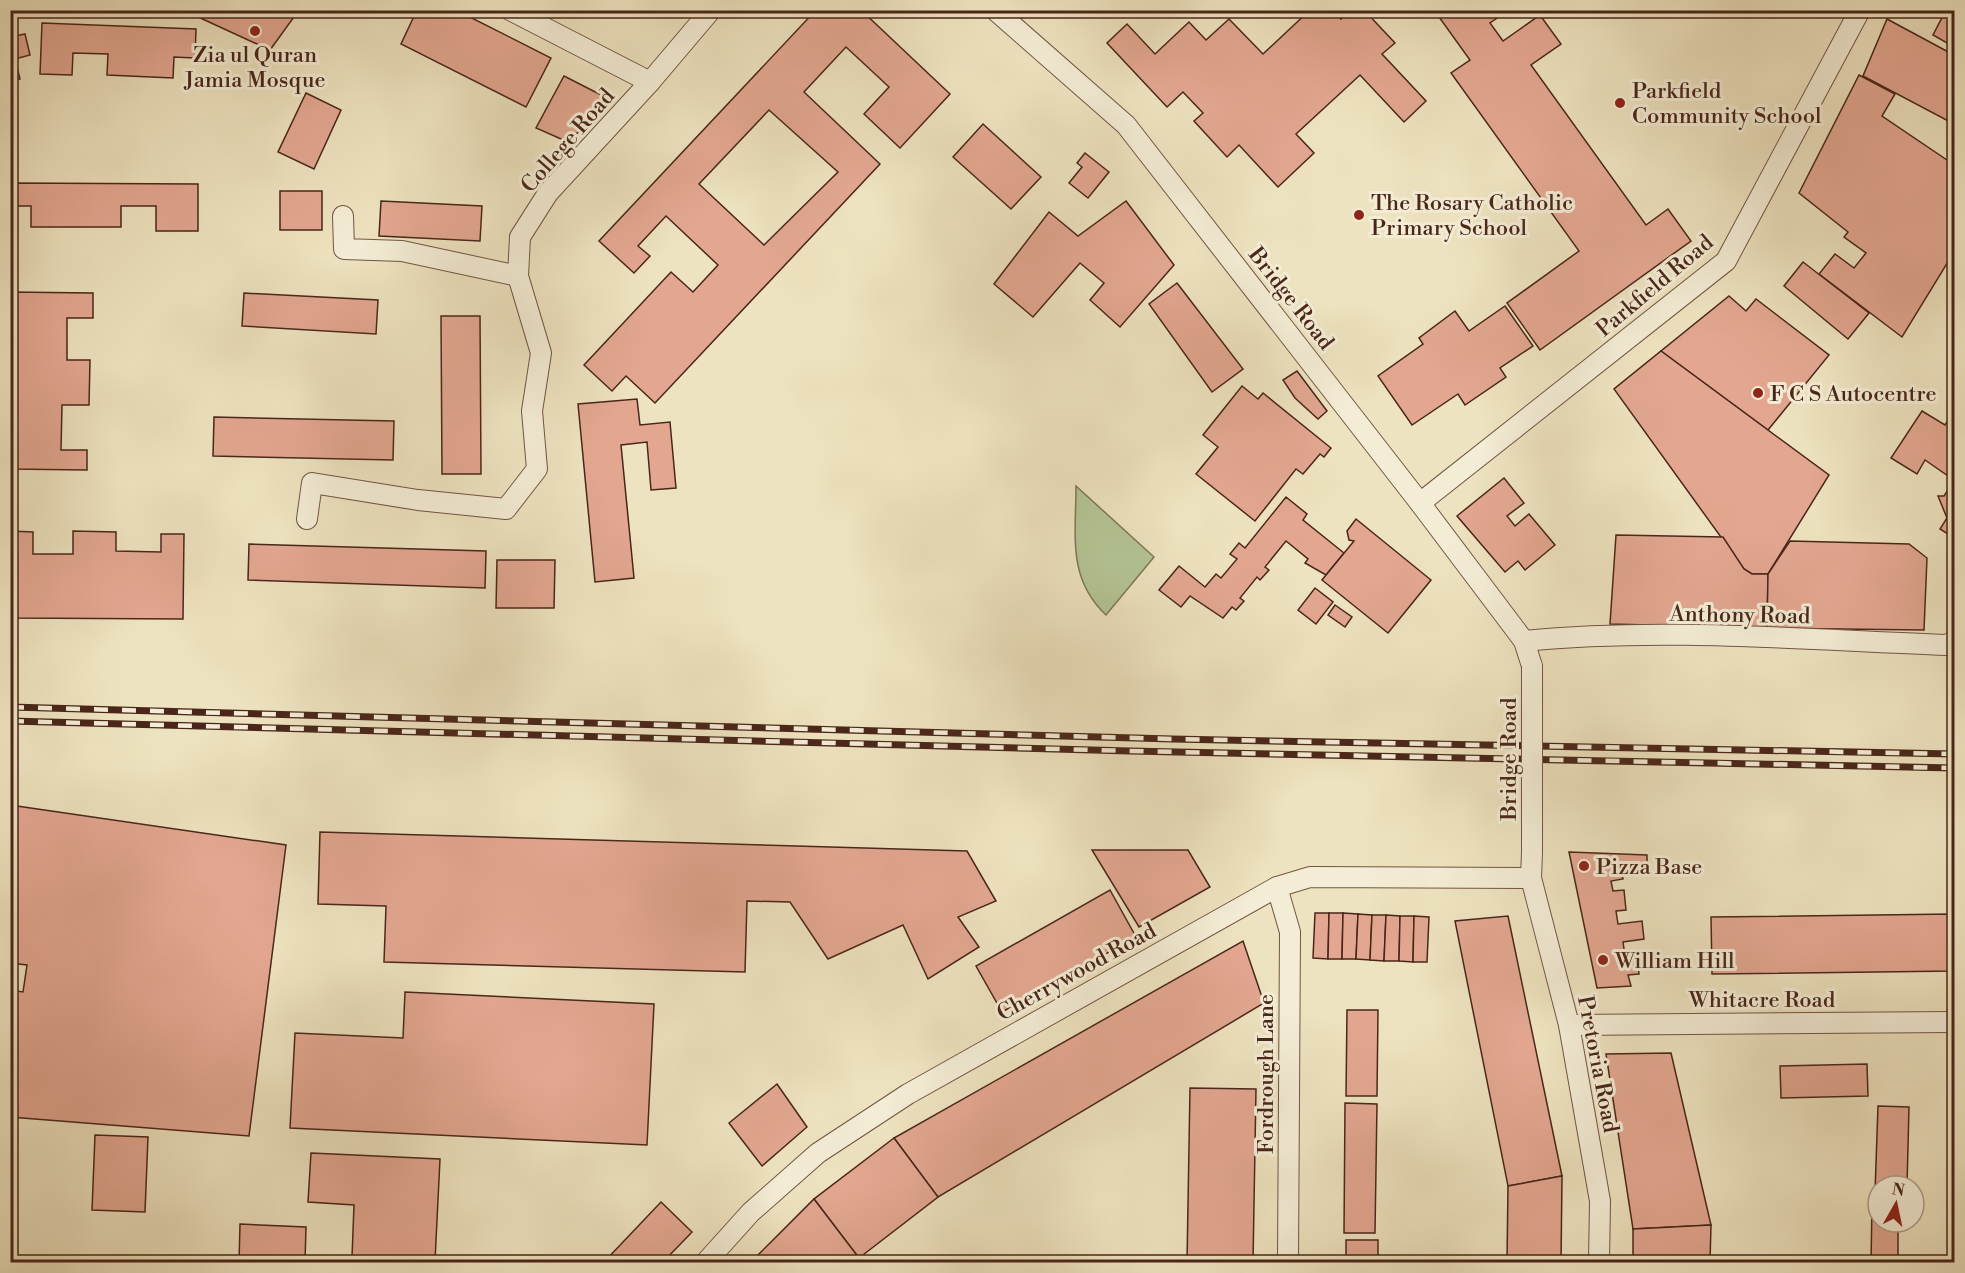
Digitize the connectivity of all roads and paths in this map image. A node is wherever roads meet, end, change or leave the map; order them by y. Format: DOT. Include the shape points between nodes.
graph roads {
  1 [pos="510,10"];
  2 [pos="711,10"];
  3 [pos="995,10"];
  4 [pos="1860,10"];
  5 [pos="650,82"];
  6 [pos="343,216"];
  7 [pos="518,276"];
  8 [pos="1420,503"];
  9 [pos="307,519"];
  10 [pos="1524,641"];
  11 [pos="1954,641"];
  12 [pos="1531,878"];
  13 [pos="1277,887"];
  14 [pos="1954,1022"];
  15 [pos="1569,1025"];
  16 [pos="706,1263"];
  17 [pos="1288,1263"];
  18 [pos="1599,1263"];
  1 -- 5 [label="street"];
  2 -- 5 [label="street, College Road"];
  3 -- 8 [label="street, Bridge Road" via="1126,124"];
  4 -- 8 [label="street, Parkfield Road" via="1726,261"];
  5 -- 7 [label="street, College Road" via="548,193 520,237"];
  6 -- 7 [label="street" via="344,249 402,251"];
  7 -- 9 [label="street, College Road" via="541,352 532,411 537,469 506,509 312,483"];
  8 -- 10 [label="street, Bridge Road"];
  10 -- 11 [label="street, Anthony Road" via="1572,636 1947,645"];
  10 -- 12 [label="street, Bridge Road, bridge" via="1532,666"];
  12 -- 13 [label="street, Cherrywood Road" via="1310,877"];
  12 -- 15 [label="street, Pretoria Road"];
  13 -- 16 [label="street, Cherrywood Road" via="918,1088 818,1153 751,1212"];
  13 -- 17 [label="street, Fordrough Lane" via="1290,932"];
  14 -- 15 [label="street, Whitacre Road"];
  15 -- 18 [label="street, Pretoria Road" via="1600,1201"];
}
